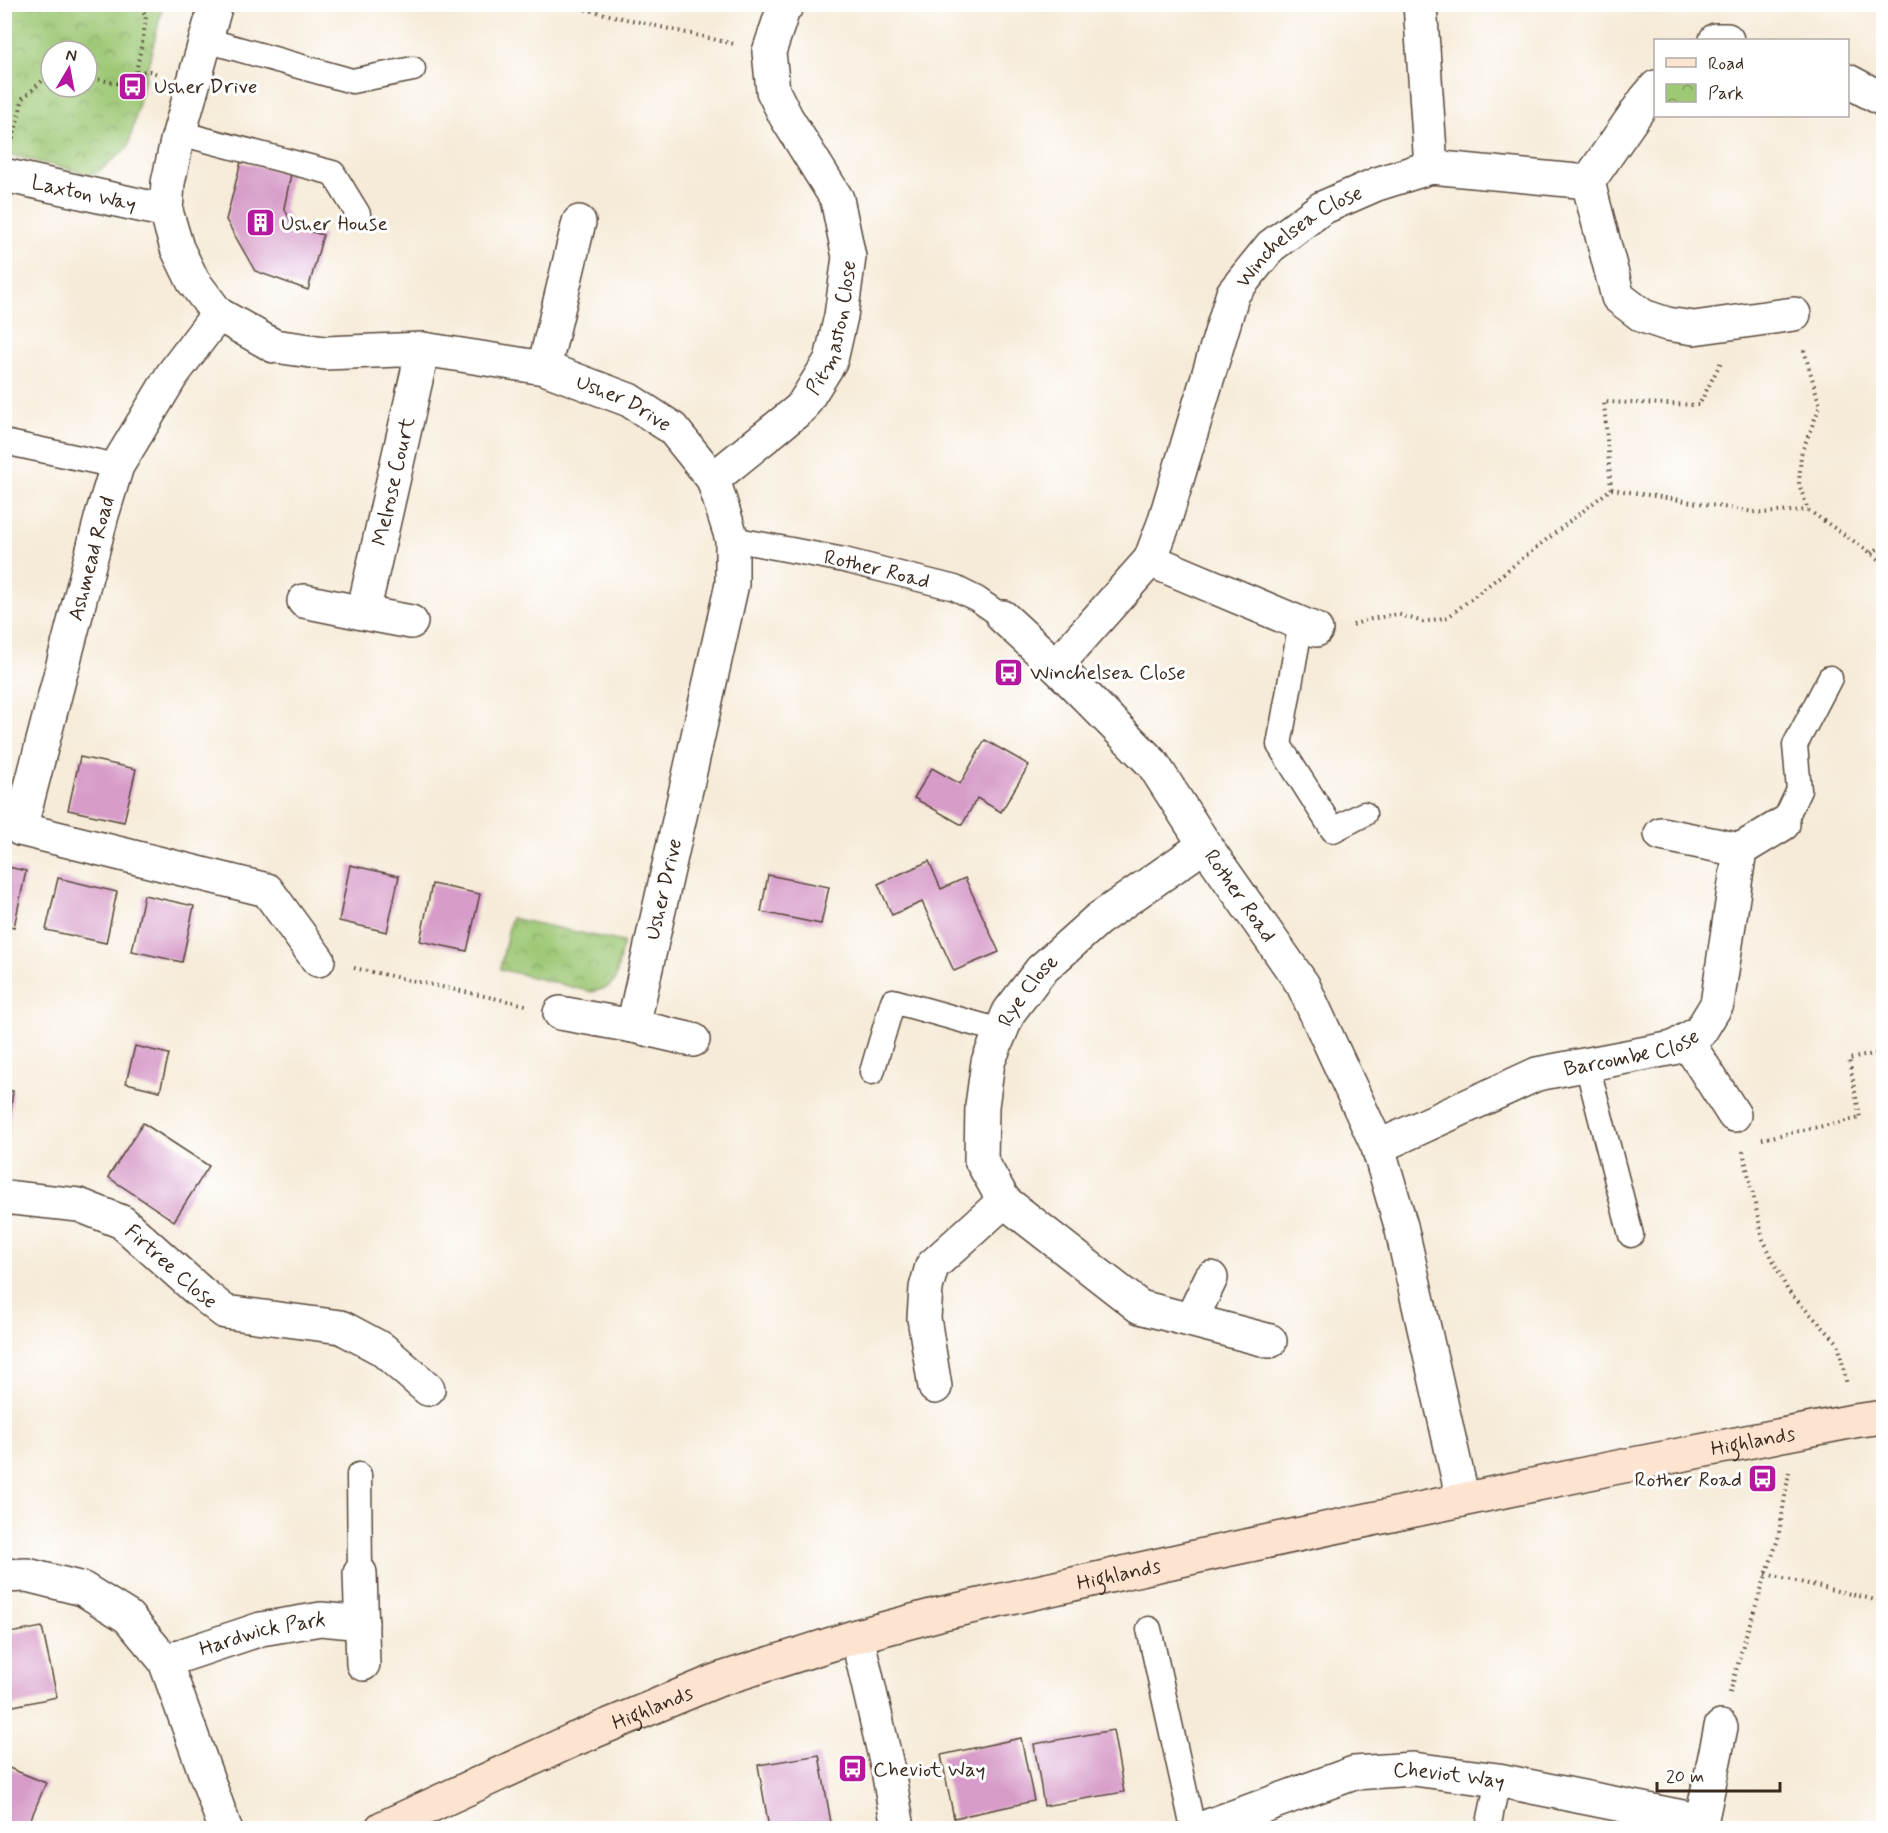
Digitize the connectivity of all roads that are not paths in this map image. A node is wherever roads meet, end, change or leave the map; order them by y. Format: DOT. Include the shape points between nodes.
graph roads {
  1 [pos="216,4"];
  2 [pos="1420,4"];
  3 [pos="783,5"];
  4 [pos="206,40"];
  5 [pos="413,69"];
  6 [pos="1849,82"];
  7 [pos="1654,89"];
  8 [pos="1884,100"];
  9 [pos="179,133"];
  10 [pos="8,161"];
  11 [pos="1431,167"];
  12 [pos="1588,182"];
  13 [pos="166,211"];
  14 [pos="358,214"];
  15 [pos="579,222"];
  16 [pos="218,314"];
  17 [pos="1794,314"];
  18 [pos="423,349"];
  19 [pos="544,368"];
  20 [pos="4,442"];
  21 [pos="117,466"];
  22 [pos="713,479"];
  23 [pos="732,539"];
  24 [pos="1150,560"];
  25 [pos="304,601"];
  26 [pos="363,613"];
  27 [pos="1003,617"];
  28 [pos="411,622"];
  29 [pos="1308,626"];
  30 [pos="1056,666"];
  31 [pos="1830,678"];
  32 [pos="1364,814"];
  33 [pos="12,821"];
  34 [pos="1784,824"];
  35 [pos="1661,834"];
  36 [pos="1205,845"];
  37 [pos="1740,850"];
  38 [pos="318,960"];
  39 [pos="560,1013"];
  40 [pos="633,1026"];
  41 [pos="1001,1031"];
  42 [pos="693,1040"];
  43 [pos="1686,1040"];
  44 [pos="1587,1065"];
  45 [pos="872,1072"];
  46 [pos="1738,1129"];
  47 [pos="1378,1146"];
  48 [pos="4,1197"];
  49 [pos="1004,1201"];
  50 [pos="1631,1235"];
  51 [pos="1211,1278"];
  52 [pos="1191,1320"];
  53 [pos="1270,1341"];
  54 [pos="935,1387"];
  55 [pos="428,1389"];
  56 [pos="1869,1419"];
  57 [pos="359,1475"];
  58 [pos="1462,1500"];
  59 [pos="360,1573"];
  60 [pos="4,1576"];
  61 [pos="362,1623"];
  62 [pos="1149,1629"];
  63 [pos="857,1636"];
  64 [pos="165,1661"];
  65 [pos="363,1664"];
  66 [pos="1721,1727"];
  67 [pos="1498,1780"];
  68 [pos="1701,1825"];
  69 [pos="225,1828"];
  70 [pos="382,1828"];
  71 [pos="898,1828"];
  72 [pos="1193,1828"];
  73 [pos="1203,1828"];
  74 [pos="1488,1828"];
  1 -- 4 [label="street, Usher Drive"];
  2 -- 11 [label="street"];
  3 -- 22 [label="street, Pitmaston Close" via="770,52 773,91 837,199 849,257 841,316 831,360 801,408"];
  4 -- 5 [label="lane" via="352,81"];
  4 -- 9 [label="street, Usher Drive"];
  6 -- 8 [label="street"];
  7 -- 12 [label="street"];
  9 -- 13 [label="street, Usher Drive"];
  9 -- 14 [label="lane" via="333,173"];
  10 -- 13 [label="street, Laxton Way"];
  11 -- 12 [label="street, Winchelsea Close"];
  11 -- 24 [label="street, Winchelsea Close" via="1377,184 1322,208 1271,246 1233,293"];
  12 -- 17 [label="street" via="1618,297 1643,316 1694,328"];
  13 -- 16 [label="street, Usher Drive" via="177,248 193,281"];
  15 -- 19 [label="street"];
  16 -- 18 [label="street, Usher Drive" via="274,346 325,353"];
  16 -- 21 [label="street, Ashmead Road" via="172,375"];
  18 -- 19 [label="street, Usher Drive"];
  18 -- 26 [label="street, Melrose Court"];
  19 -- 22 [label="street, Usher Drive" via="629,400 672,428"];
  20 -- 21 [label="lane"];
  21 -- 33 [label="street, Ashmead Road"];
  22 -- 23 [label="street, Usher Drive"];
  23 -- 27 [label="lane, Rother Road" via="844,560 955,588"];
  23 -- 40 [label="street, Usher Drive" via="732,584"];
  24 -- 29 [label="street"];
  24 -- 30 [label="street, Winchelsea Close"];
  25 -- 26 [label="street"];
  26 -- 28 [label="street"];
  27 -- 30 [label="street, Rother Road"];
  29 -- 32 [label="lane" via="1279,745 1333,830"];
  30 -- 36 [label="street, Rother Road" via="1153,764"];
  31 -- 34 [label="lane" via="1795,745 1799,790"];
  33 -- 38 [label="street, Ashmead Road" via="267,890"];
  34 -- 37 [label="street"];
  35 -- 37 [label="street"];
  36 -- 41 [label="street, Rye Close" via="1097,920 1041,970 1009,1012"];
  36 -- 47 [label="street, Rother Road" via="1303,985"];
  37 -- 43 [label="street, Barcombe Close" via="1717,1004 1700,1032"];
  39 -- 40 [label="street"];
  40 -- 42 [label="street"];
  41 -- 45 [label="lane" via="893,1001"];
  41 -- 49 [label="street, Rye Close" via="988,1062 981,1160"];
  43 -- 44 [label="street, Barcombe Close" via="1674,1048"];
  43 -- 46 [label="street"];
  44 -- 47 [label="street, Barcombe Close" via="1537,1074"];
  44 -- 50 [label="lane"];
  47 -- 58 [label="street, Rother Road" via="1401,1226"];
  48 -- 55 [label="street, Firtree Close" via="79,1205 122,1222 225,1312 340,1327 382,1349"];
  49 -- 52 [label="street, Rye Close" via="1140,1307"];
  49 -- 54 [label="street" via="932,1266 924,1318"];
  51 -- 52 [label="street"];
  52 -- 53 [label="street, Rye Close"];
  56 -- 58 [label="street, Highlands"];
  57 -- 59 [label="lane"];
  58 -- 63 [label="street, Highlands" via="939,1614"];
  59 -- 61 [label="street"];
  60 -- 64 [label="street" via="27,1575 83,1589 128,1617"];
  61 -- 64 [label="street, Hardwick Park" via="321,1619 261,1629"];
  61 -- 65 [label="street"];
  62 -- 72 [label="lane"];
  63 -- 70 [label="street, Highlands" via="718,1680 573,1740"];
  63 -- 71 [label="street"];
  64 -- 69 [label="street"];
  66 -- 68 [label="street"];
  67 -- 68 [label="street, Cheviot Way"];
  67 -- 73 [label="street, Cheviot Way" via="1413,1769 1354,1773"];
  67 -- 74 [label="lane"];
}
